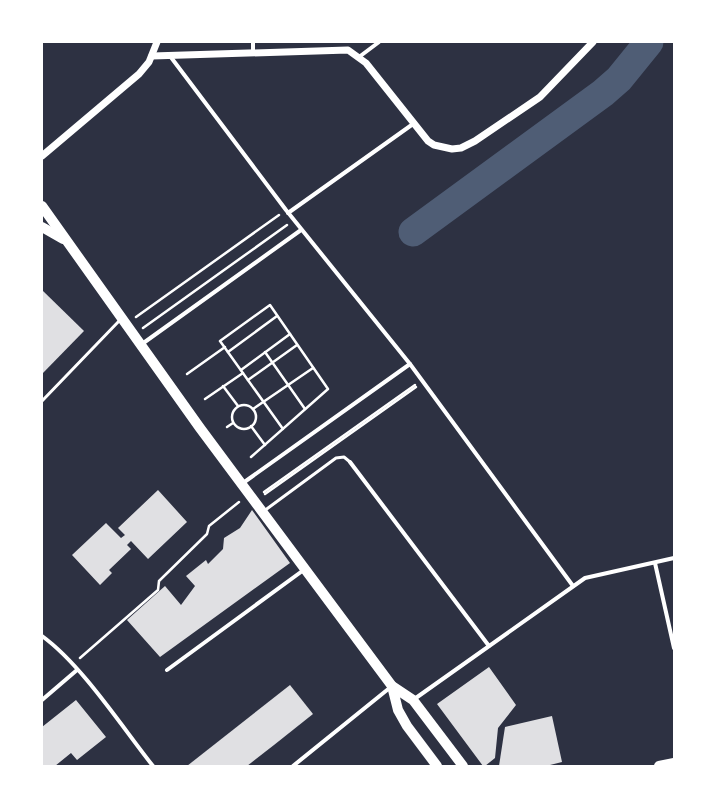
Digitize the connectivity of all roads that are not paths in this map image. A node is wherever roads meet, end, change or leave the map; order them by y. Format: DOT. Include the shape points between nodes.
graph roads {
  1 [pos="156,42"];
  2 [pos="253,42"];
  3 [pos="379,42"];
  4 [pos="593,42"];
  5 [pos="253,53"];
  6 [pos="170,55"];
  7 [pos="152,56"];
  8 [pos="359,57"];
  9 [pos="413,124"];
  10 [pos="42,156"];
  11 [pos="42,206"];
  12 [pos="287,211"];
  13 [pos="42,227"];
  14 [pos="302,230"];
  15 [pos="68,243"];
  16 [pos="123,322"];
  17 [pos="140,345"];
  18 [pos="410,364"];
  19 [pos="42,401"];
  20 [pos="350,462"];
  21 [pos="242,484"];
  22 [pos="262,512"];
  23 [pos="674,558"];
  24 [pos="655,562"];
  25 [pos="305,569"];
  26 [pos="574,586"];
  27 [pos="42,636"];
  28 [pos="488,646"];
  29 [pos="674,648"];
  30 [pos="77,670"];
  31 [pos="167,670"];
  32 [pos="392,686"];
  33 [pos="42,700"];
  34 [pos="413,700"];
  35 [pos="674,763"];
  36 [pos="153,766"];
  37 [pos="293,766"];
  38 [pos="436,766"];
  39 [pos="463,766"];
  40 [pos="659,766"];
  1 -- 7 [label="street"];
  2 -- 5 [label="street"];
  3 -- 8 [label="street"];
  4 -- 9 [label="street" via="540,97 461,148 434,145"];
  5 -- 6 [label="street"];
  5 -- 8 [label="street" via="344,49"];
  6 -- 7 [label="street"];
  6 -- 12 [label="street"];
  7 -- 10 [label="street" via="130,83"];
  8 -- 9 [label="street"];
  9 -- 12 [label="street"];
  11 -- 15 [label="main road"];
  12 -- 14 [label="street"];
  13 -- 15 [label="main road"];
  14 -- 17 [label="street"];
  14 -- 18 [label="street"];
  15 -- 16 [label="main road"];
  16 -- 17 [label="main road"];
  16 -- 19 [label="lane"];
  17 -- 21 [label="main road"];
  18 -- 21 [label="street"];
  18 -- 26 [label="street"];
  20 -- 22 [label="lane" via="344,457 336,458"];
  20 -- 28 [label="street"];
  21 -- 22 [label="main road"];
  22 -- 25 [label="main road"];
  23 -- 24 [label="street"];
  24 -- 26 [label="street" via="585,578"];
  24 -- 29 [label="street"];
  25 -- 31 [label="street"];
  25 -- 32 [label="main road"];
  26 -- 28 [label="street"];
  27 -- 30 [label="street"];
  28 -- 34 [label="street"];
  30 -- 33 [label="street"];
  30 -- 36 [label="street"];
  32 -- 34 [label="main road"];
  32 -- 37 [label="street"];
  32 -- 38 [label="main road" via="398,710"];
  34 -- 39 [label="main road"];
  35 -- 40 [label="main road"];
}
